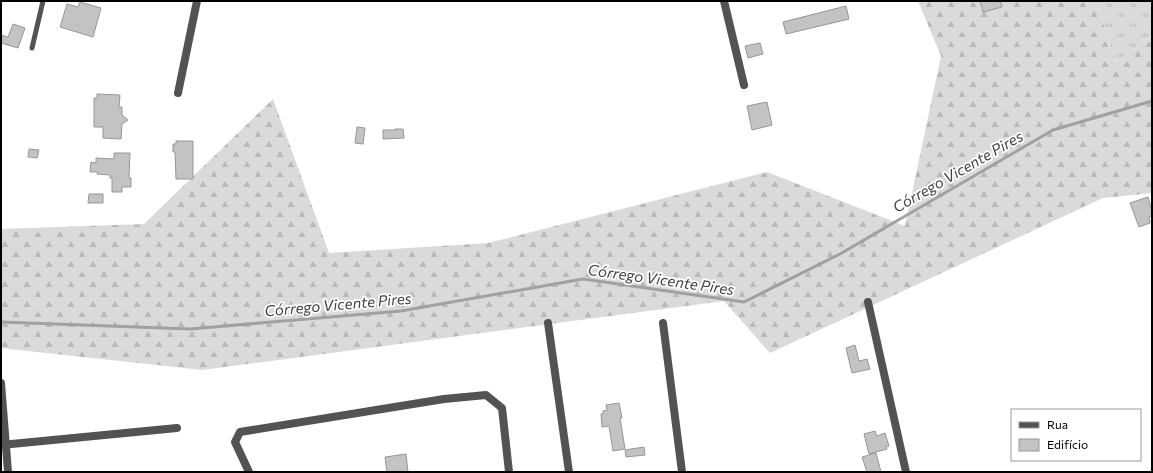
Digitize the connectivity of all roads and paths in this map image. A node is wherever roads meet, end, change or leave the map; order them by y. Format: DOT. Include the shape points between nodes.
graph roads {
  1 [pos="43,1"];
  2 [pos="197,1"];
  3 [pos="724,1"];
  4 [pos="32,48"];
  5 [pos="744,85"];
  6 [pos="178,93"];
  7 [pos="868,302"];
  8 [pos="548,323"];
  9 [pos="663,323"];
  10 [pos="1,383"];
  11 [pos="177,428"];
  12 [pos="3,444"];
  13 [pos="8,472"];
  14 [pos="249,472"];
  15 [pos="509,472"];
  16 [pos="569,472"];
  17 [pos="682,472"];
  18 [pos="906,472"];
  1 -- 4 [label="lane"];
  2 -- 6 [label="street"];
  3 -- 5 [label="street"];
  7 -- 18 [label="street"];
  8 -- 16 [label="street"];
  9 -- 17 [label="street"];
  10 -- 12 [label="street"];
  11 -- 12 [label="street"];
  12 -- 13 [label="street"];
  14 -- 15 [label="street" via="235,442 240,432 444,399 486,395 502,408"];
}
